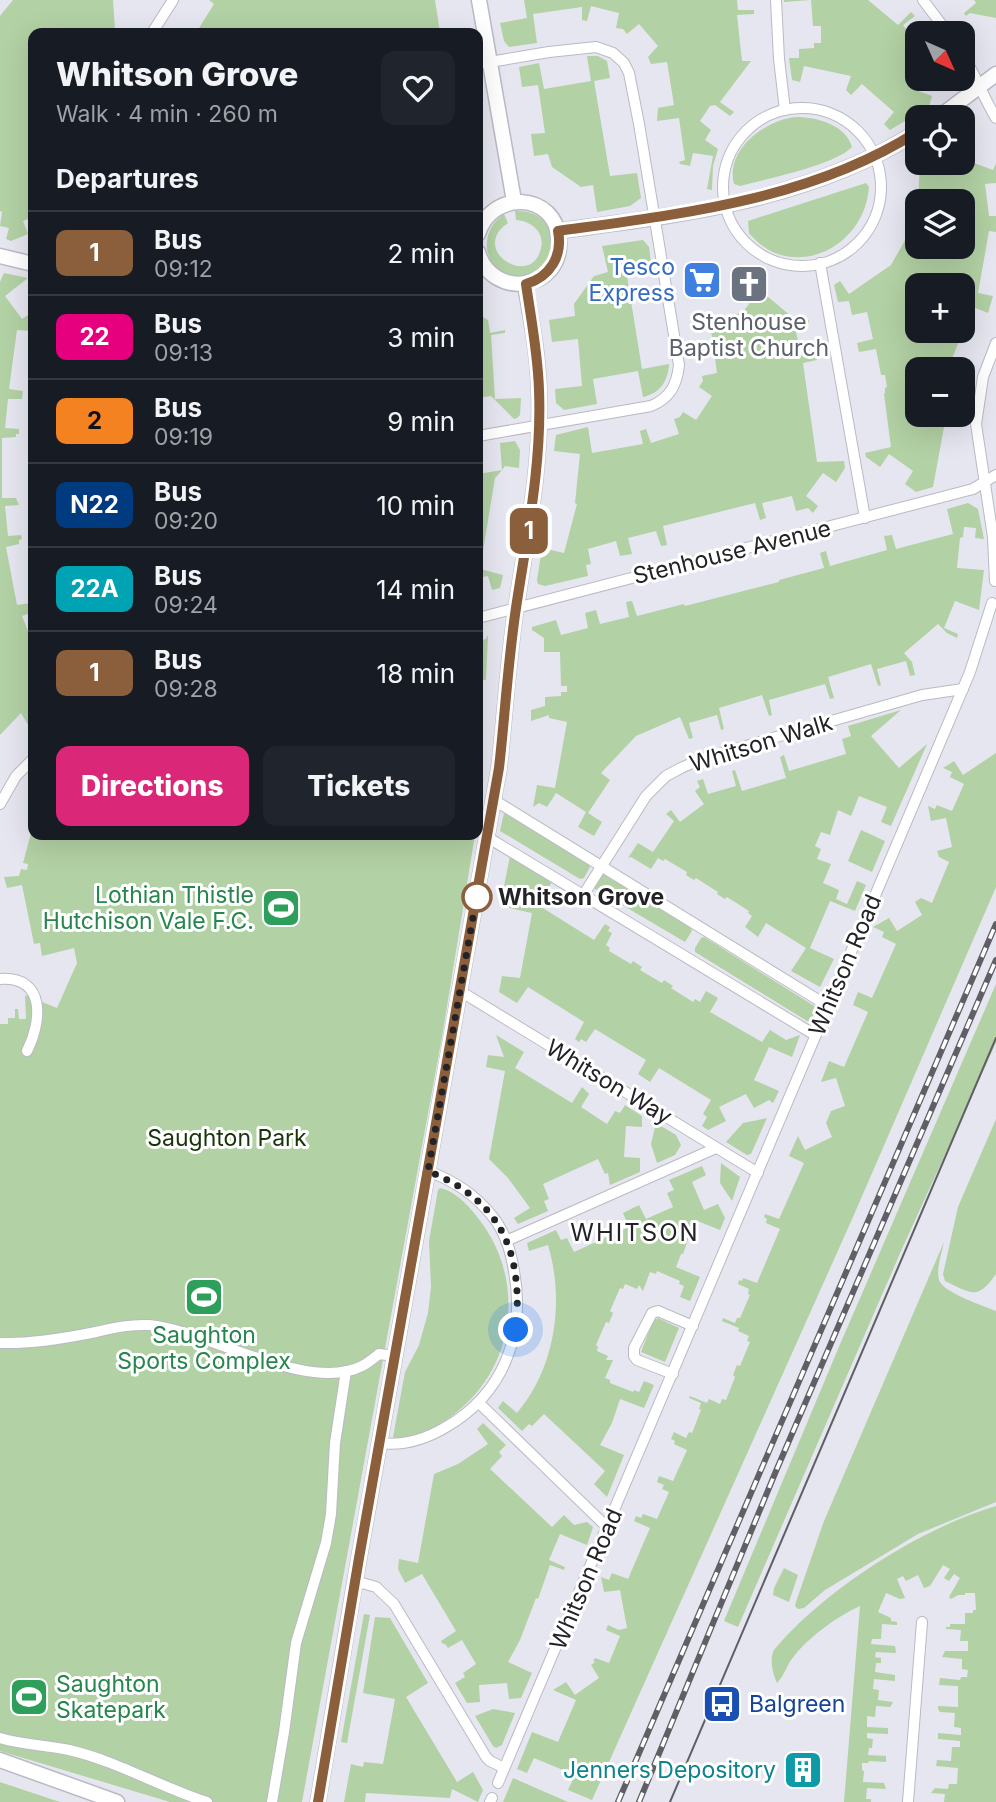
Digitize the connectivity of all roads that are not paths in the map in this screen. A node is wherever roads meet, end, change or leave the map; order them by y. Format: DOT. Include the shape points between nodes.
graph roads {
  1 [pos="480,0"];
  2 [pos="776,0"];
  3 [pos="923,0"];
  4 [pos="168,2"];
  5 [pos="939,21"];
  6 [pos="155,28"];
  7 [pos="482,28"];
  8 [pos="484,63"];
  9 [pos="996,74"];
  10 [pos="975,78"];
  11 [pos="980,87"];
  12 [pos="955,105"];
  13 [pos="785,110"];
  14 [pos="996,118"];
  15 [pos="905,139"];
  16 [pos="875,156"];
  17 [pos="514,201"];
  18 [pos="725,206"];
  19 [pos="654,218"];
  20 [pos="483,224"];
  21 [pos="558,231"];
  22 [pos="0,256"];
  23 [pos="483,262"];
  24 [pos="28,263"];
  25 [pos="820,264"];
  26 [pos="526,284"];
  27 [pos="996,343"];
  28 [pos="538,426"];
  29 [pos="483,435"];
  30 [pos="996,475"];
  31 [pos="989,489"];
  32 [pos="865,518"];
  33 [pos="995,581"];
  34 [pos="992,603"];
  35 [pos="516,607"];
  36 [pos="483,617"];
  37 [pos="963,689"];
  38 [pos="28,763"];
  39 [pos="494,800"];
  40 [pos="0,804"];
  41 [pos="487,837"];
  42 [pos="601,864"];
  43 [pos="584,894"];
  44 [pos="0,979"];
  45 [pos="460,991"];
  46 [pos="828,1006"];
  47 [pos="816,1035"];
  48 [pos="27,1051"];
  49 [pos="716,1148"];
  50 [pos="428,1171"];
  51 [pos="758,1173"];
  52 [pos="506,1241"];
  53 [pos="693,1326"];
  54 [pos="0,1343"];
  55 [pos="395,1356"];
  56 [pos="346,1371"];
  57 [pos="673,1374"];
  58 [pos="479,1403"];
  59 [pos="379,1443"];
  60 [pos="608,1528"];
  61 [pos="355,1581"];
  62 [pos="922,1622"];
  63 [pos="0,1738"];
  64 [pos="0,1760"];
  65 [pos="504,1768"];
  66 [pos="498,1783"];
  67 [pos="117,1802"];
  68 [pos="206,1802"];
  69 [pos="272,1802"];
  70 [pos="318,1802"];
  71 [pos="908,1802"];
  1 -- 7 [label="street"];
  2 -- 13 [label="street"];
  3 -- 5 [label="street"];
  4 -- 6 [label="street"];
  8 -- 17 [label="street"];
  8 -- 19 [label="street" via="596,47 618,57 629,73"];
  9 -- 11 [label="street"];
  10 -- 11 [label="street"];
  11 -- 12 [label="street"];
  11 -- 14 [label="street"];
  13 -- 16 [label="street" via="805,108 834,115 858,131"];
  13 -- 18 [label="street" via="757,122 738,141 724,174"];
  15 -- 16 [label="street"];
  16 -- 18 [label="street" via="801,185"];
  16 -- 25 [label="street" via="881,187 870,227 849,250"];
  17 -- 20 [label="street" via="489,213"];
  17 -- 21 [label="street" via="545,211"];
  18 -- 19 [label="street"];
  18 -- 25 [label="street" via="737,231 756,251 790,265"];
  19 -- 21 [label="street"];
  19 -- 28 [label="street" via="679,365 674,387 652,407"];
  21 -- 26 [label="street" via="559,246 551,268"];
  22 -- 24 [label="street"];
  23 -- 26 [label="street" via="498,279"];
  25 -- 32 [label="street"];
  26 -- 28 [label="street" via="537,354"];
  27 -- 31 [label="street" via="977,408 978,440"];
  28 -- 29 [label="street"];
  28 -- 35 [label="street" via="532,513"];
  30 -- 31 [label="street, Stenhouse Avenue"];
  31 -- 32 [label="street, Stenhouse Avenue" via="973,489"];
  31 -- 33 [label="street"];
  32 -- 35 [label="street, Stenhouse Avenue"];
  34 -- 37 [label="street, Whitson Road"];
  35 -- 36 [label="street, Stenhouse Avenue"];
  35 -- 39 [label="street"];
  37 -- 42 [label="street, Whitson Walk" via="922,695 681,768 646,796"];
  37 -- 46 [label="street, Whitson Road"];
  38 -- 40 [label="street"];
  39 -- 41 [label="street"];
  39 -- 42 [label="street"];
  41 -- 43 [label="street"];
  41 -- 45 [label="street"];
  42 -- 43 [label="street"];
  42 -- 46 [label="street"];
  43 -- 47 [label="street"];
  44 -- 48 [label="street" via="22,981 35,995 38,1009"];
  45 -- 49 [label="street, Whitson Way"];
  45 -- 50 [label="street"];
  46 -- 47 [label="street, Whitson Road"];
  47 -- 51 [label="street, Whitson Road"];
  49 -- 51 [label="street, Whitson Way"];
  49 -- 52 [label="street"];
  50 -- 52 [label="street" via="472,1195 494,1218"];
  50 -- 55 [label="street"];
  51 -- 53 [label="street, Whitson Road"];
  52 -- 58 [label="street" via="516,1281 516,1330 506,1364"];
  53 -- 57 [label="street, Whitson Road"];
  53 -- 57 [label="street" via="658,1311 652,1313 634,1348 637,1360"];
  54 -- 56 [label="street" via="149,1325 283,1365"];
  55 -- 56 [label="street" via="379,1354"];
  55 -- 59 [label="street"];
  56 -- 69 [label="street" via="326,1543 296,1643"];
  57 -- 60 [label="street, Whitson Road"];
  58 -- 59 [label="street" via="426,1437 400,1444"];
  58 -- 60 [label="street"];
  59 -- 61 [label="street"];
  60 -- 65 [label="street, Whitson Road"];
  61 -- 65 [label="street" via="376,1587 394,1604 486,1757"];
  61 -- 70 [label="street"];
  62 -- 71 [label="street"];
  63 -- 68 [label="street" via="70,1750"];
  64 -- 67 [label="street"];
  65 -- 66 [label="street, Whitson Road"];
}
